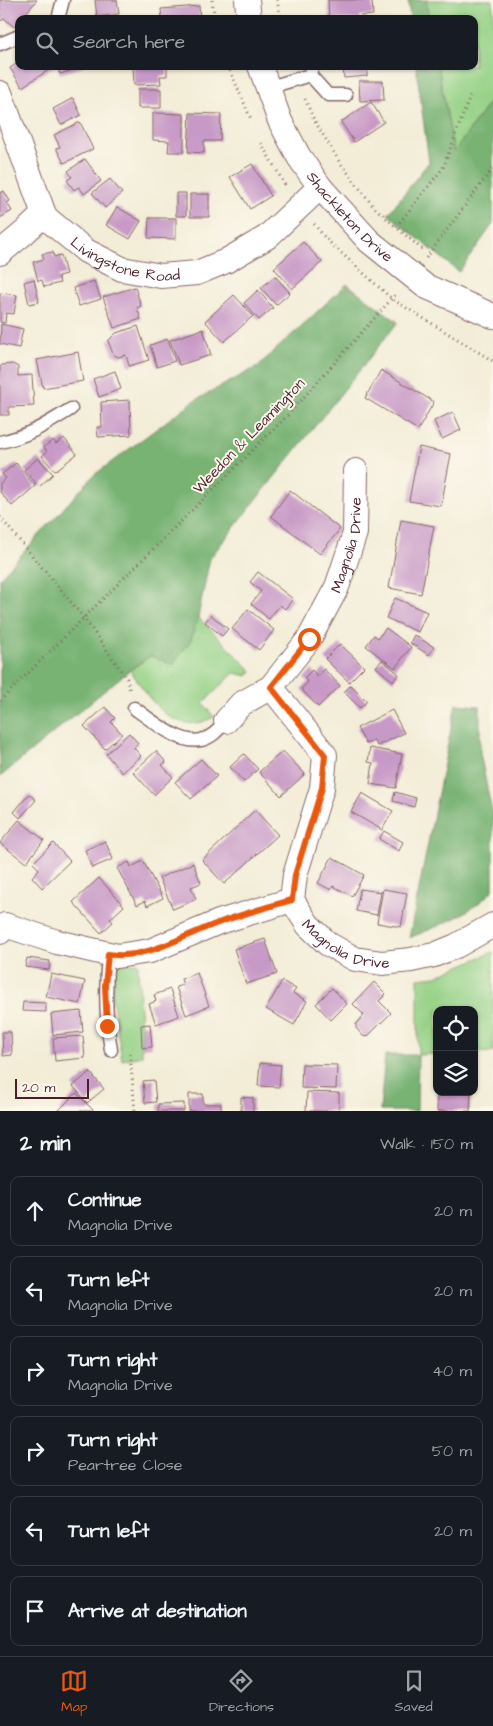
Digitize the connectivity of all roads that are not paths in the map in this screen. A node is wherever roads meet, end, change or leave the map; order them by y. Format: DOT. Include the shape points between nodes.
graph roads {
  1 [pos="63,0"];
  2 [pos="247,0"];
  3 [pos="59,15"];
  4 [pos="249,15"];
  5 [pos="15,38"];
  6 [pos="0,44"];
  7 [pos="311,70"];
  8 [pos="263,77"];
  9 [pos="0,93"];
  10 [pos="346,95"];
  11 [pos="320,187"];
  12 [pos="44,214"];
  13 [pos="0,253"];
  14 [pos="493,316"];
  15 [pos="71,409"];
  16 [pos="0,442"];
  17 [pos="356,471"];
  18 [pos="271,687"];
  19 [pos="134,708"];
  20 [pos="226,721"];
  21 [pos="292,900"];
  22 [pos="493,924"];
  23 [pos="0,932"];
  24 [pos="108,954"];
  25 [pos="111,1050"];
  1 -- 3 [label="lane"];
  2 -- 4 [label="street"];
  5 -- 6 [label="lane"];
  7 -- 8 [label="lane" via="296,79"];
  7 -- 10 [label="lane" via="328,95"];
  8 -- 11 [label="street, Shackleton Drive" via="280,121"];
  9 -- 12 [label="street, Livingstone Road"];
  11 -- 12 [label="street, Livingstone Road" via="267,237 226,261 197,273 161,276 122,270 86,251"];
  11 -- 14 [label="street, Shackleton Drive" via="369,241 424,286"];
  12 -- 13 [label="street"];
  15 -- 16 [label="lane" via="20,438"];
  17 -- 18 [label="street, Magnolia Drive" via="355,533 337,587 309,639"];
  18 -- 20 [label="street, Magnolia Drive" via="242,704"];
  18 -- 21 [label="street, Magnolia Drive" via="325,755 322,788 295,875"];
  19 -- 20 [label="lane" via="169,732 194,740 214,734"];
  21 -- 22 [label="street, Magnolia Drive" via="308,925 328,944 355,959 382,963 434,955"];
  21 -- 24 [label="street" via="219,922 150,950 118,956"];
  23 -- 24 [label="street" via="5,925"];
  24 -- 25 [label="lane" via="105,986"];
}
